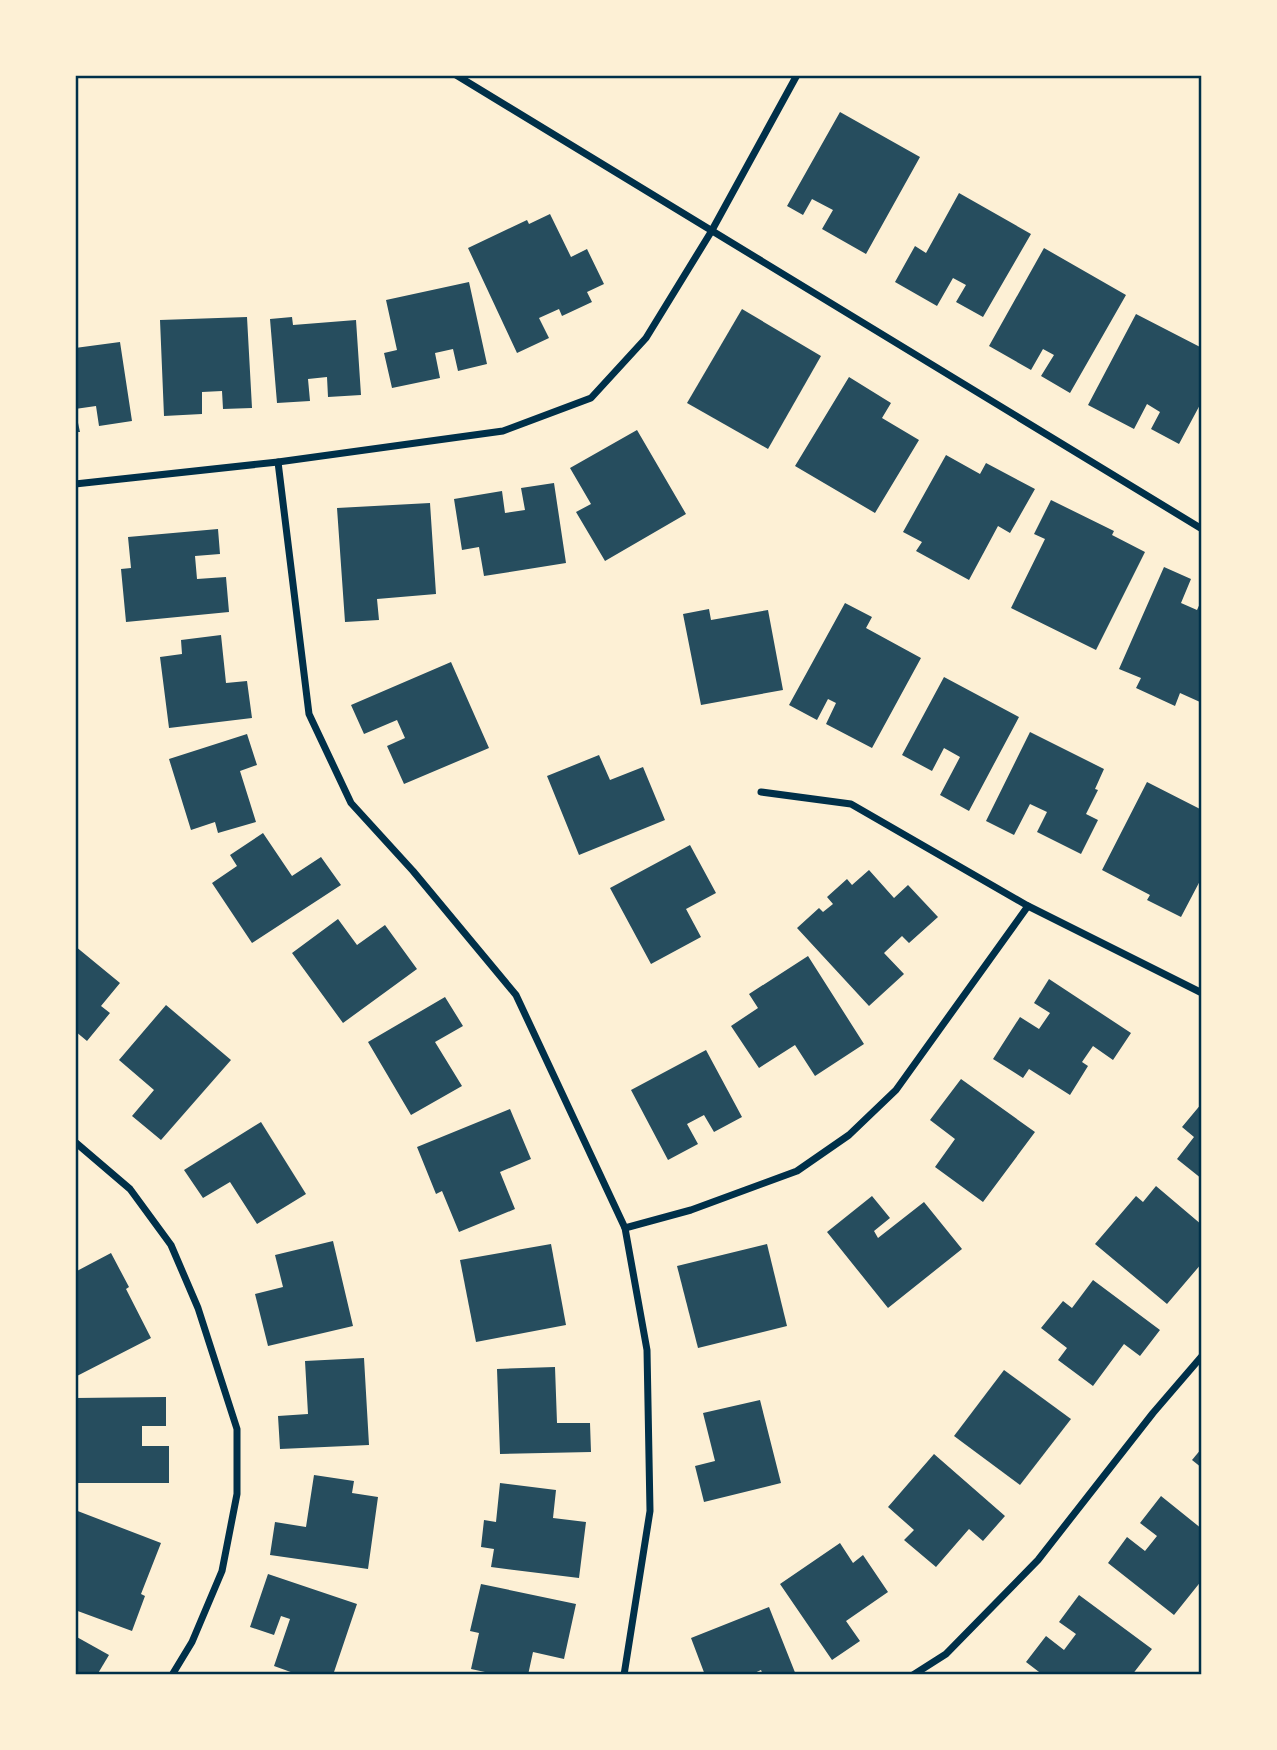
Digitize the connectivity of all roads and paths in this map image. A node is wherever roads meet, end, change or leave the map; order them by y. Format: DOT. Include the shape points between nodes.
graph roads {
  1 [pos="456,75"];
  2 [pos="797,75"];
  3 [pos="710,232"];
  4 [pos="278,463"];
  5 [pos="75,484"];
  6 [pos="1202,529"];
  7 [pos="761,792"];
  8 [pos="1028,906"];
  9 [pos="1202,993"];
  10 [pos="75,1142"];
  11 [pos="625,1228"];
  12 [pos="1202,1356"];
  13 [pos="172,1675"];
  14 [pos="624,1675"];
  15 [pos="913,1675"];
  1 -- 3 [label="street"];
  2 -- 3 [label="street"];
  3 -- 4 [label="street" via="646,338 591,398 503,431"];
  3 -- 6 [label="street"];
  4 -- 5 [label="street"];
  4 -- 11 [label="street" via="309,714 351,803 516,995"];
  7 -- 8 [label="street" via="851,804"];
  8 -- 9 [label="street"];
  8 -- 11 [label="street" via="896,1090 849,1135 797,1171 691,1210"];
  10 -- 13 [label="street" via="130,1189 171,1245 198,1308 237,1429 237,1494 222,1571 192,1642"];
  11 -- 14 [label="street" via="647,1350 650,1511"];
  12 -- 15 [label="street" via="1038,1560 946,1654"];
}
